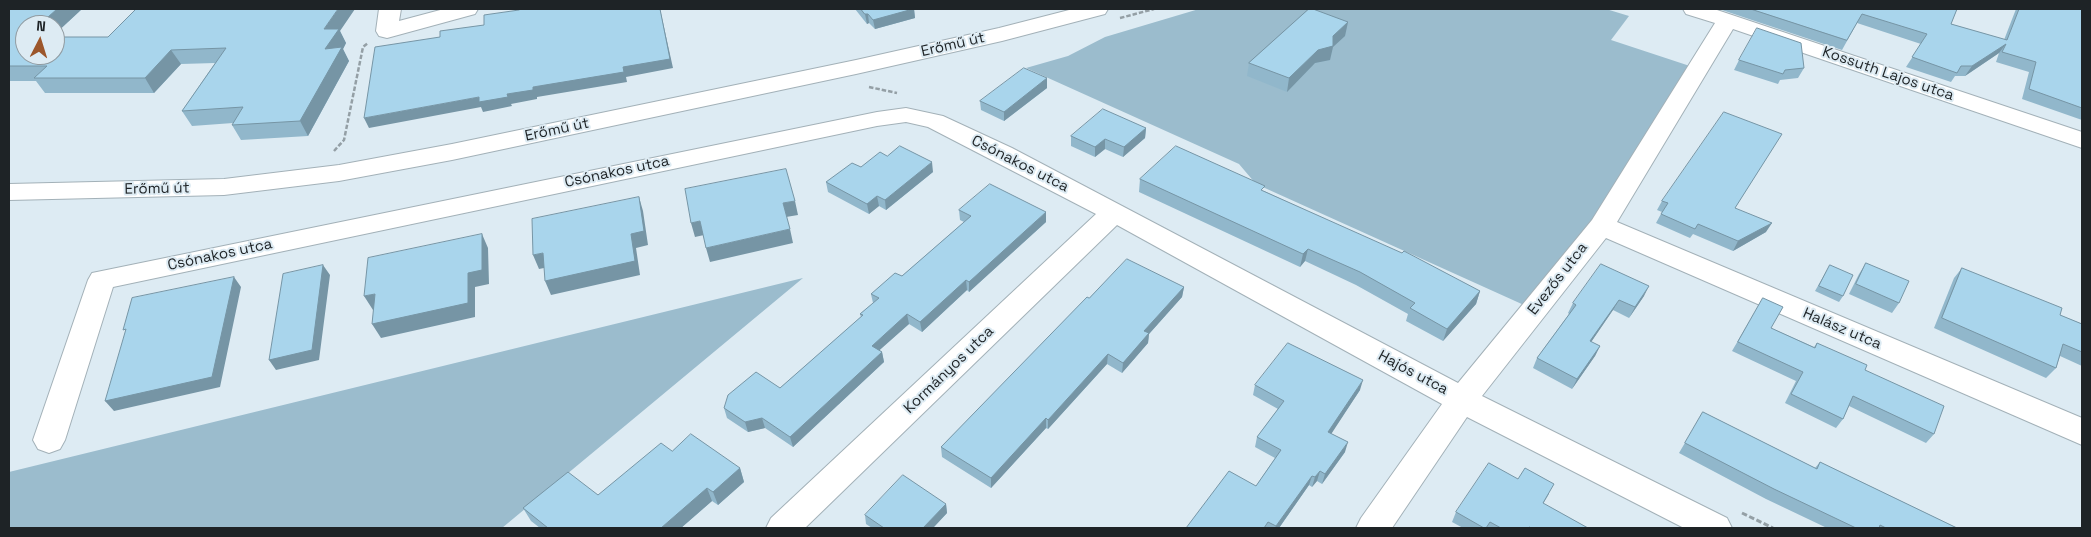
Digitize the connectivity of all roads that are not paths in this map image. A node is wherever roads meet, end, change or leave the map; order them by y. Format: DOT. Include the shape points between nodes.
graph roads {
  1 [pos="390,9"];
  2 [pos="467,9"];
  3 [pos="1097,9"];
  4 [pos="1694,9"];
  5 [pos="1728,20"];
  6 [pos="2082,140"];
  7 [pos="9,192"];
  8 [pos="1114,212"];
  9 [pos="1601,226"];
  10 [pos="1462,400"];
  11 [pos="2082,432"];
  12 [pos="50,440"];
  13 [pos="783,528"];
  14 [pos="1373,528"];
  15 [pos="1714,528"];
  1 -- 2 [label="street" via="387,30"];
  3 -- 7 [label="street, Erőmű út" via="856,67 452,152 320,175 224,187"];
  4 -- 5 [label="street, Kossuth Lajos utca"];
  5 -- 6 [label="street, Kossuth Lajos utca"];
  5 -- 9 [label="street, Evezős utca"];
  8 -- 10 [label="street, Hajós utca"];
  8 -- 12 [label="street, Csónakos utca" via="935,121 906,115 624,170 102,280"];
  8 -- 13 [label="street, Kormányos utca"];
  9 -- 10 [label="street, Evezős utca"];
  9 -- 11 [label="street, Halász utca"];
  10 -- 14 [label="street, Evezős utca"];
  10 -- 15 [label="street, Hajós utca"];
}
